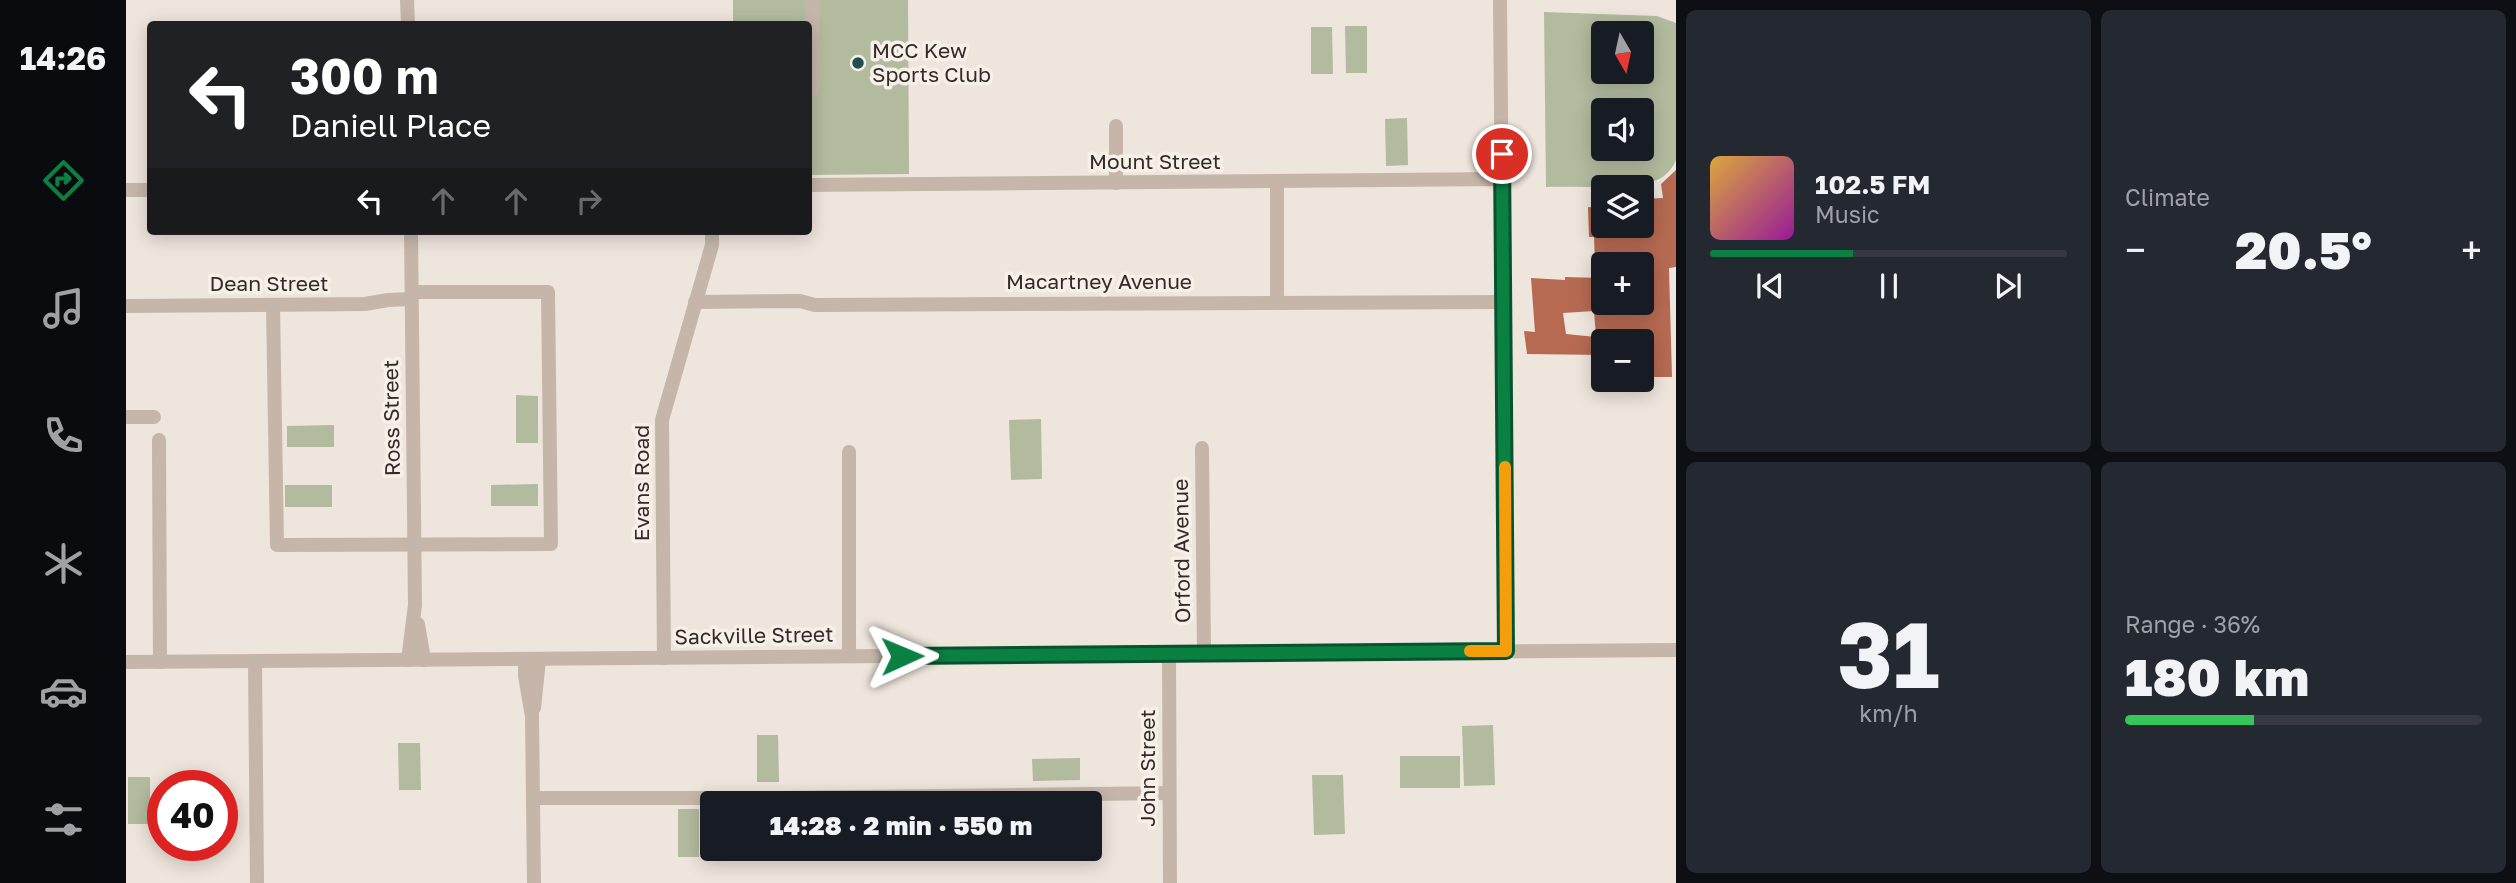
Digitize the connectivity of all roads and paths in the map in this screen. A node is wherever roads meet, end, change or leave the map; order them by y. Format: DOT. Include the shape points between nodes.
graph roads {
  1 [pos="407,0"];
  2 [pos="812,0"];
  3 [pos="1500,0"];
  4 [pos="408,21"];
  5 [pos="812,90"];
  6 [pos="1116,126"];
  7 [pos="1503,179"];
  8 [pos="1116,183"];
  9 [pos="1277,183"];
  10 [pos="812,185"];
  11 [pos="126,190"];
  12 [pos="147,190"];
  13 [pos="411,235"];
  14 [pos="712,235"];
  15 [pos="412,295"];
  16 [pos="695,302"];
  17 [pos="1504,302"];
  18 [pos="1277,303"];
  19 [pos="273,305"];
  20 [pos="126,306"];
  21 [pos="126,417"];
  22 [pos="154,417"];
  23 [pos="159,440"];
  24 [pos="1202,448"];
  25 [pos="849,452"];
  26 [pos="414,545"];
  27 [pos="415,605"];
  28 [pos="1676,650"];
  29 [pos="1506,651"];
  30 [pos="1204,653"];
  31 [pos="1169,654"];
  32 [pos="849,656"];
  33 [pos="664,658"];
  34 [pos="408,660"];
  35 [pos="424,660"];
  36 [pos="532,660"];
  37 [pos="255,661"];
  38 [pos="126,662"];
  39 [pos="160,662"];
  40 [pos="1169,793"];
  41 [pos="534,798"];
  42 [pos="257,883"];
  43 [pos="534,883"];
  44 [pos="1170,883"];
  1 -- 4 [label="street"];
  2 -- 5 [label="street"];
  3 -- 7 [label="street"];
  6 -- 8 [label="street"];
  7 -- 9 [label="street, Mount Street"];
  7 -- 17 [label="street"];
  8 -- 9 [label="street, Mount Street"];
  8 -- 10 [label="street, Mount Street"];
  9 -- 18 [label="street"];
  11 -- 12 [label="street"];
  13 -- 15 [label="street, Ross Street"];
  14 -- 16 [label="street, Evans Road"];
  15 -- 19 [label="street, Dean Street" via="365,304"];
  15 -- 26 [label="street, Ross Street"];
  15 -- 26 [label="street, Dean Street" via="548,292 551,518 551,544"];
  16 -- 18 [label="street, Macartney Avenue"];
  16 -- 33 [label="street, Evans Road" via="661,426"];
  17 -- 18 [label="street, Macartney Avenue"];
  17 -- 29 [label="street"];
  19 -- 20 [label="street, Dean Street"];
  19 -- 26 [label="street" via="277,545"];
  21 -- 22 [label="street"];
  23 -- 39 [label="street"];
  24 -- 30 [label="street, Orford Avenue"];
  25 -- 32 [label="street"];
  26 -- 27 [label="street, Ross Street"];
  27 -- 34 [label="street, Ross Street"];
  27 -- 35 [label="street, Ross Street"];
  28 -- 29 [label="street, Sackville Street"];
  29 -- 30 [label="street, Sackville Street"];
  30 -- 31 [label="street, Sackville Street"];
  31 -- 32 [label="street, Sackville Street"];
  31 -- 40 [label="street, John Street"];
  32 -- 33 [label="street, Sackville Street"];
  33 -- 36 [label="street, Sackville Street"];
  34 -- 35 [label="street, Sackville Street"];
  34 -- 37 [label="street, Sackville Street"];
  35 -- 36 [label="street, Sackville Street"];
  36 -- 41 [label="street" via="525,677 533,716"];
  37 -- 39 [label="street, Sackville Street"];
  37 -- 42 [label="street"];
  38 -- 39 [label="street, Sackville Street"];
  40 -- 41 [label="street"];
  40 -- 44 [label="street, John Street"];
  41 -- 43 [label="street"];
}
